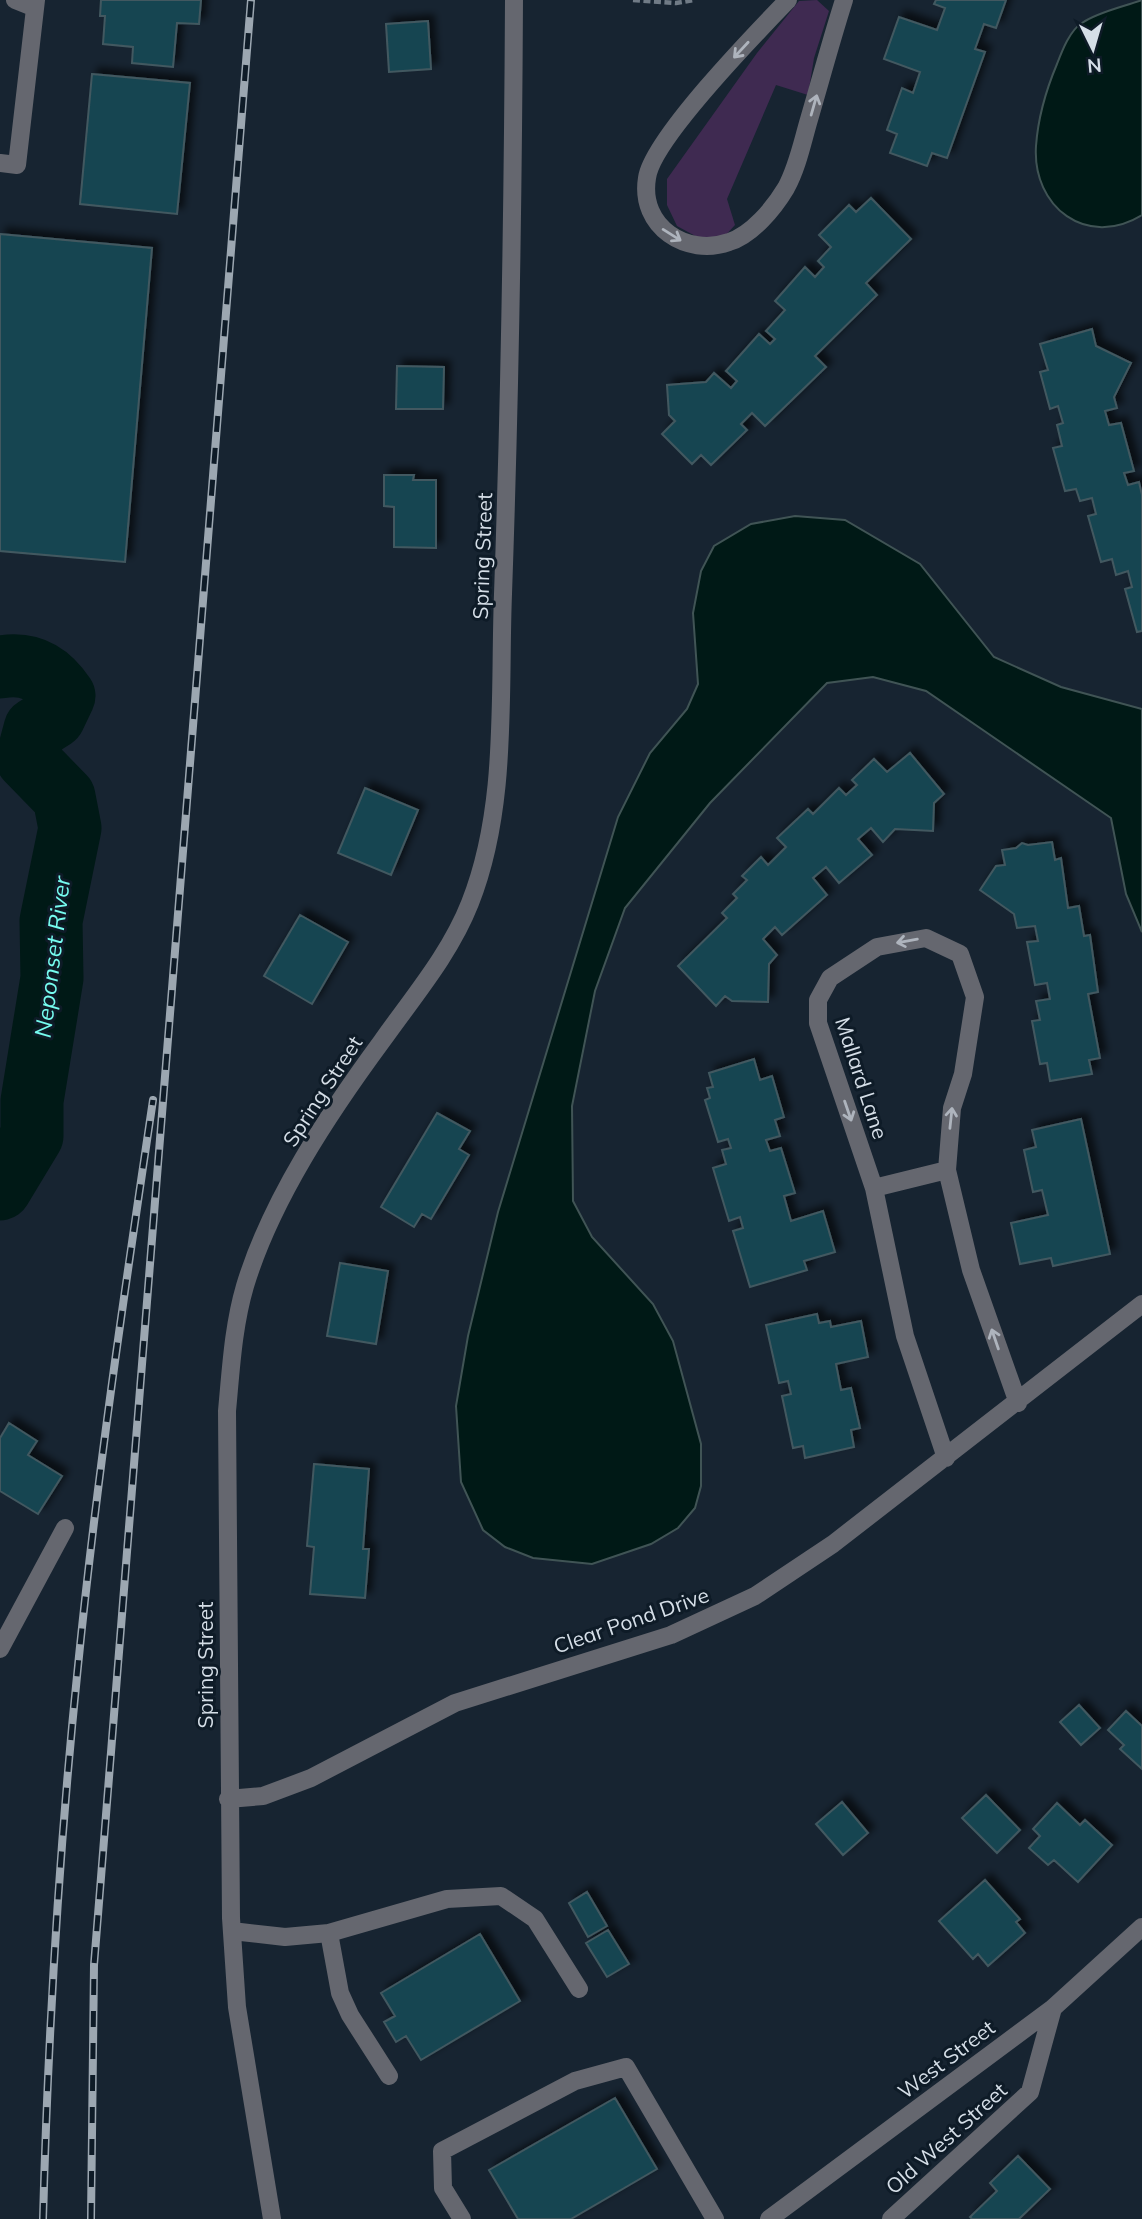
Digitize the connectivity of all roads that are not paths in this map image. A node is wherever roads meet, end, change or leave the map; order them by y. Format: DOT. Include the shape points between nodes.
graph roads {
  1 [pos="15,0"];
  2 [pos="788,0"];
  3 [pos="844,0"];
  4 [pos="514,1"];
  5 [pos="35,4"];
  6 [pos="0,163"];
  7 [pos="947,1170"];
  8 [pos="874,1188"];
  9 [pos="1142,1304"];
  10 [pos="1018,1403"];
  11 [pos="946,1458"];
  12 [pos="65,1528"];
  13 [pos="0,1649"];
  14 [pos="228,1798"];
  15 [pos="1142,1927"];
  16 [pos="232,1931"];
  17 [pos="329,1933"];
  18 [pos="579,1989"];
  19 [pos="1054,2008"];
  20 [pos="389,2076"];
  21 [pos="272,2219"];
  22 [pos="462,2219"];
  23 [pos="715,2219"];
  24 [pos="769,2219"];
  25 [pos="891,2219"];
  1 -- 5 [label="street"];
  2 -- 3 [label="street, one-way" via="723,68 658,152 646,178 649,198 655,222 674,239 706,248 731,242 752,229 786,187"];
  4 -- 14 [label="street, Spring Street" via="500,718 487,844 470,903 450,942 324,1124 263,1240 245,1286 233,1339 227,1411"];
  5 -- 6 [label="street" via="17,165"];
  7 -- 8 [label="street"];
  7 -- 8 [label="street, Mallard Lane, one-way" via="952,1108 964,1074 975,996 970,974 960,954 926,938 877,947 830,978 818,1000 818,1023"];
  10 -- 7 [label="street, Mallard Lane, one-way" via="971,1270"];
  8 -- 11 [label="street, Mallard Lane" via="905,1336"];
  9 -- 10 [label="street, Clear Pond Drive"];
  10 -- 11 [label="street, Clear Pond Drive"];
  11 -- 14 [label="street, Clear Pond Drive" via="833,1544 755,1596 714,1617 456,1703 311,1779 263,1796"];
  12 -- 13 [label="street"];
  14 -- 16 [label="street, Spring Street"];
  15 -- 19 [label="street, West Street"];
  16 -- 17 [label="street" via="285,1937"];
  16 -- 21 [label="street, Spring Street" via="237,2007"];
  17 -- 18 [label="street" via="447,1899 501,1896 535,1919"];
  17 -- 20 [label="street" via="340,1993 349,2015"];
  19 -- 24 [label="street, West Street"];
  19 -- 25 [label="street, Old West Street" via="1030,2092"];
  22 -- 23 [label="street" via="443,2188 442,2151 575,2081 626,2067"];
}
